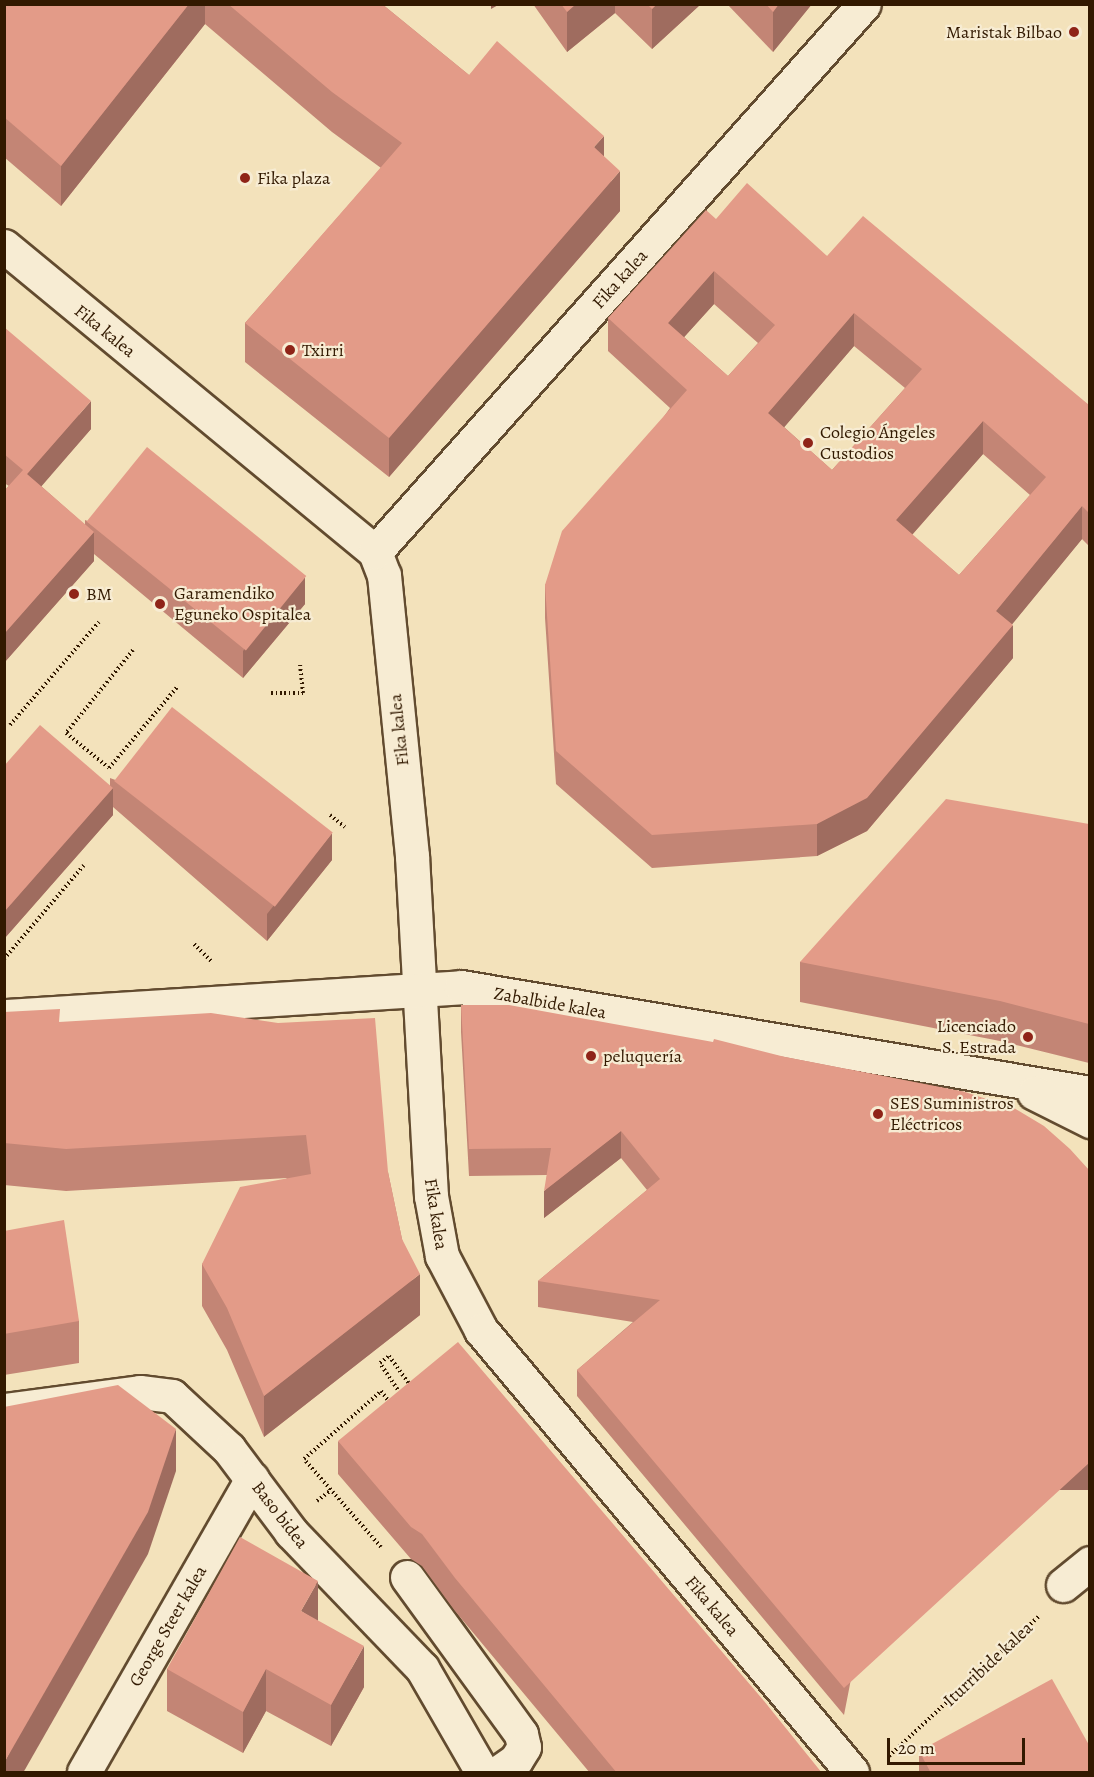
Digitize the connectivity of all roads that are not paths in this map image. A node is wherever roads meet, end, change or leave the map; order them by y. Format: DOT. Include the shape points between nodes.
graph roads {
  1 [pos="864,4"];
  2 [pos="4,246"];
  3 [pos="375,552"];
  4 [pos="418,989"];
  5 [pos="4,1016"];
  6 [pos="1008,1081"];
  7 [pos="1089,1093"];
  8 [pos="1089,1120"];
  9 [pos="4,1410"];
  10 [pos="252,1479"];
  11 [pos="1089,1563"];
  12 [pos="407,1577"];
  13 [pos="1054,1598"];
  14 [pos="84,1773"];
  15 [pos="482,1773"];
  16 [pos="499,1773"];
  17 [pos="852,1773"];
  1 -- 3 [label="street, Fika kalea"];
  2 -- 3 [label="street, Fika kalea"];
  3 -- 4 [label="street, Fika kalea" via="384,575 412,856"];
  4 -- 5 [label="street, Zabalbide kalea"];
  4 -- 6 [label="street, Zabalbide kalea" via="461,987"];
  4 -- 17 [label="street, Fika kalea" via="431,1196 442,1256 481,1330"];
  6 -- 7 [label="street, Zabalbide kalea"];
  6 -- 8 [label="street"];
  9 -- 10 [label="street, Baso bidea" via="140,1392 172,1396 229,1449"];
  10 -- 14 [label="street, George Steer kalea"];
  10 -- 15 [label="street, Baso bidea" via="291,1532 422,1668"];
  11 -- 13 [label="street"];
  12 -- 16 [label="street" via="521,1734 524,1747 516,1760"];
}
